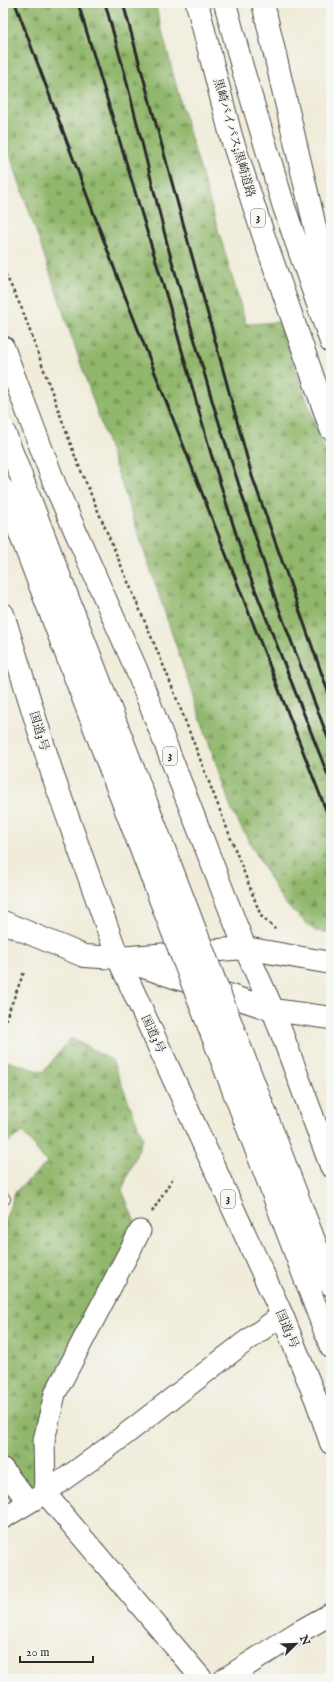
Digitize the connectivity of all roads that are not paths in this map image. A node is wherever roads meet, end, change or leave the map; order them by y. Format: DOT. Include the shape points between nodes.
graph roads {
  1 [pos="182,3"];
  2 [pos="197,3"];
  3 [pos="225,3"];
  4 [pos="263,3"];
  5 [pos="232,136"];
  6 [pos="331,296"];
  7 [pos="331,342"];
  8 [pos="3,347"];
  9 [pos="3,429"];
  10 [pos="331,429"];
  11 [pos="3,489"];
  12 [pos="3,614"];
  13 [pos="9,652"];
  14 [pos="3,922"];
  15 [pos="244,948"];
  16 [pos="118,958"];
  17 [pos="331,963"];
  18 [pos="273,1010"];
  19 [pos="331,1018"];
  20 [pos="331,1166"];
  21 [pos="3,1197"];
  22 [pos="3,1201"];
  23 [pos="140,1231"];
  24 [pos="331,1285"];
  25 [pos="282,1315"];
  26 [pos="331,1347"];
  27 [pos="331,1443"];
  28 [pos="3,1469"];
  29 [pos="36,1498"];
  30 [pos="3,1518"];
  31 [pos="331,1614"];
  32 [pos="202,1679"];
  33 [pos="225,1679"];
  1 -- 5 [label="main road"];
  2 -- 5 [label="main road, 黒崎バイパス;黒崎道路 / 3"];
  3 -- 7 [label="main road" via="284,207"];
  4 -- 6 [label="main road"];
  5 -- 10 [label="main road, 黒崎バイパス;黒崎道路 / 3" via="263,234"];
  8 -- 15 [label="main road, 3" via="55,485 137,671"];
  9 -- 24 [label="main road, bridge"];
  11 -- 26 [label="main road, bridge"];
  12 -- 13 [label="main road, 国道3号 / 3"];
  13 -- 16 [label="main road, 国道3号 / 3"];
  14 -- 16 [label="main road" via="84,956"];
  15 -- 16 [label="main road"];
  15 -- 17 [label="main road"];
  15 -- 18 [label="main road, 3"];
  16 -- 18 [label="main road"];
  16 -- 25 [label="main road, 国道3号 / 3"];
  18 -- 19 [label="main road"];
  18 -- 20 [label="main road, 3"];
  21 -- 22 [label="lane"];
  23 -- 29 [label="street" via="55,1394 44,1440"];
  25 -- 27 [label="main road, 国道3号 / 3"];
  25 -- 29 [label="street" via="113,1444"];
  28 -- 29 [label="street"];
  29 -- 30 [label="street"];
  29 -- 32 [label="street"];
  31 -- 33 [label="main road"];
}
